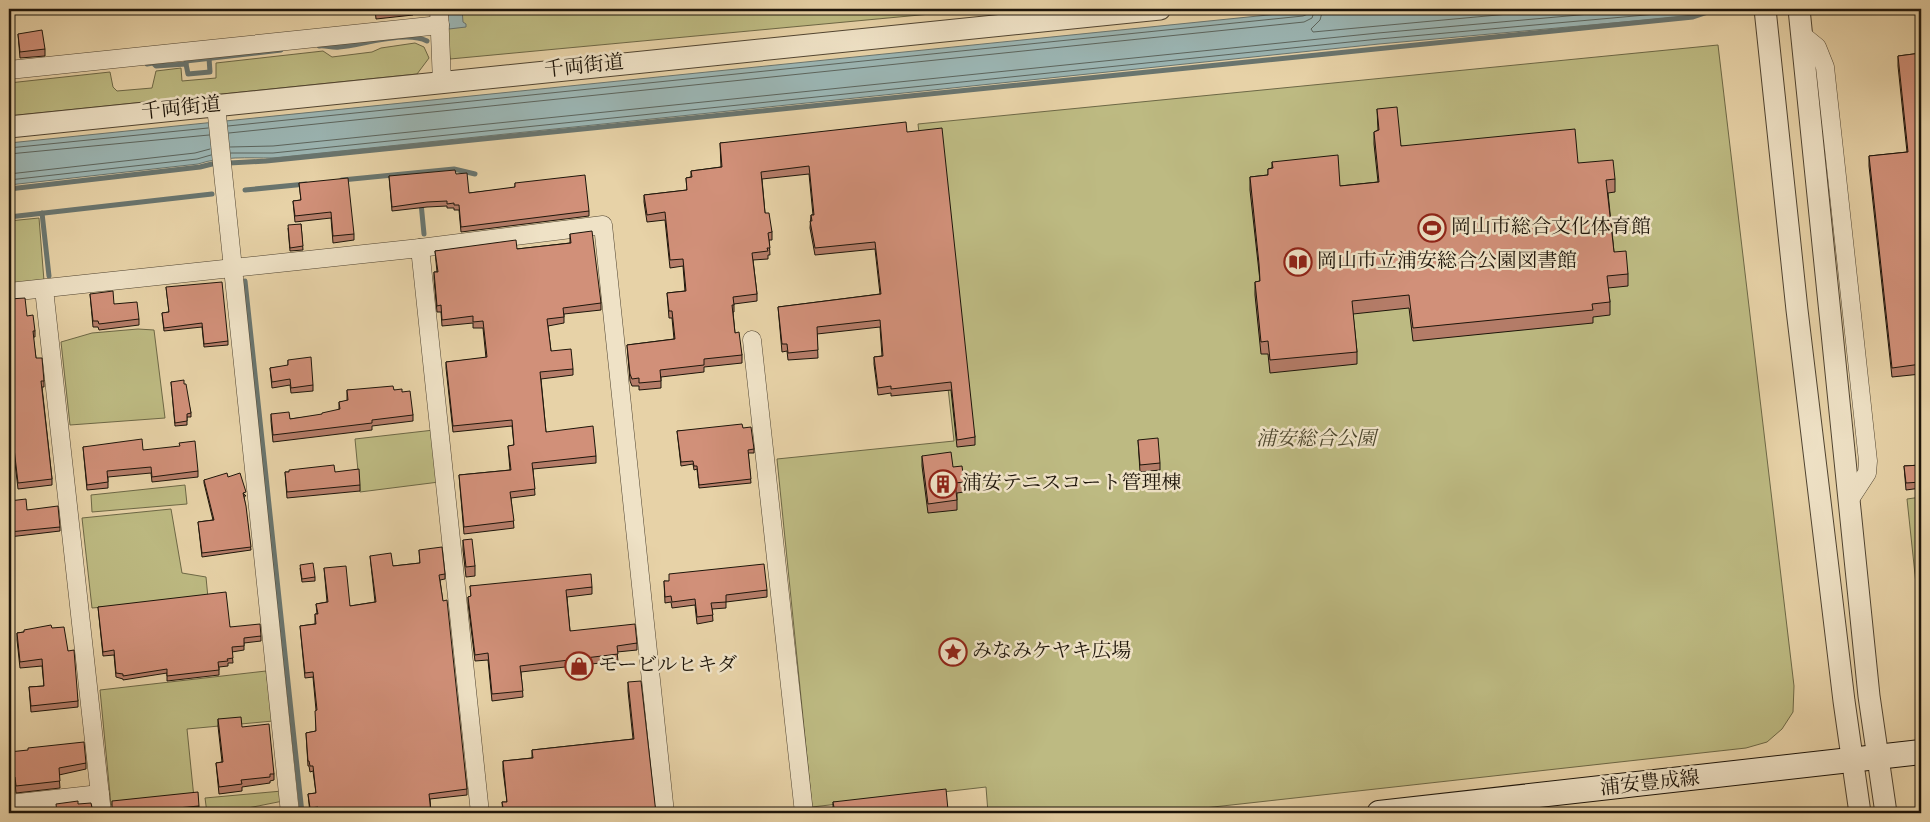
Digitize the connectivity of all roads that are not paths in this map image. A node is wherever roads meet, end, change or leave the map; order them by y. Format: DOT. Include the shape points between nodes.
graph roads {
  1 [pos="1160,9"];
  2 [pos="1765,9"];
  3 [pos="1799,9"];
  4 [pos="440,17"];
  5 [pos="9,70"];
  6 [pos="442,83"];
  7 [pos="216,112"];
  8 [pos="9,127"];
  9 [pos="420,248"];
  10 [pos="232,267"];
  11 [pos="44,289"];
  12 [pos="9,292"];
  13 [pos="752,340"];
  14 [pos="1921,752"];
  15 [pos="1878,757"];
  16 [pos="1852,761"];
  17 [pos="100,794"];
  18 [pos="9,804"];
  19 [pos="1457,809"];
  20 [pos="102,813"];
  21 [pos="290,813"];
  22 [pos="480,813"];
  23 [pos="665,813"];
  24 [pos="804,813"];
  25 [pos="1379,813"];
  26 [pos="1860,813"];
  27 [pos="1886,813"];
  1 -- 6 [label="street, 千両街道"];
  2 -- 16 [label="street" via="1797,310"];
  3 -- 15 [label="street"];
  4 -- 5 [label="street"];
  4 -- 6 [label="street"];
  6 -- 7 [label="street, 千両街道"];
  7 -- 8 [label="street, 千両街道"];
  7 -- 10 [label="street"];
  9 -- 10 [label="street"];
  9 -- 22 [label="street"];
  9 -- 23 [label="street" via="604,225"];
  10 -- 11 [label="street"];
  10 -- 21 [label="street"];
  11 -- 12 [label="street"];
  11 -- 17 [label="street"];
  13 -- 24 [label="street"];
  14 -- 15 [label="main road, 浦安豊成線"];
  15 -- 16 [label="main road, 浦安豊成線"];
  15 -- 27 [label="street"];
  16 -- 19 [label="main road, 浦安豊成線"];
  16 -- 26 [label="street"];
  17 -- 18 [label="street"];
  17 -- 20 [label="street"];
  19 -- 25 [label="main road, 浦安豊成線"];
}
